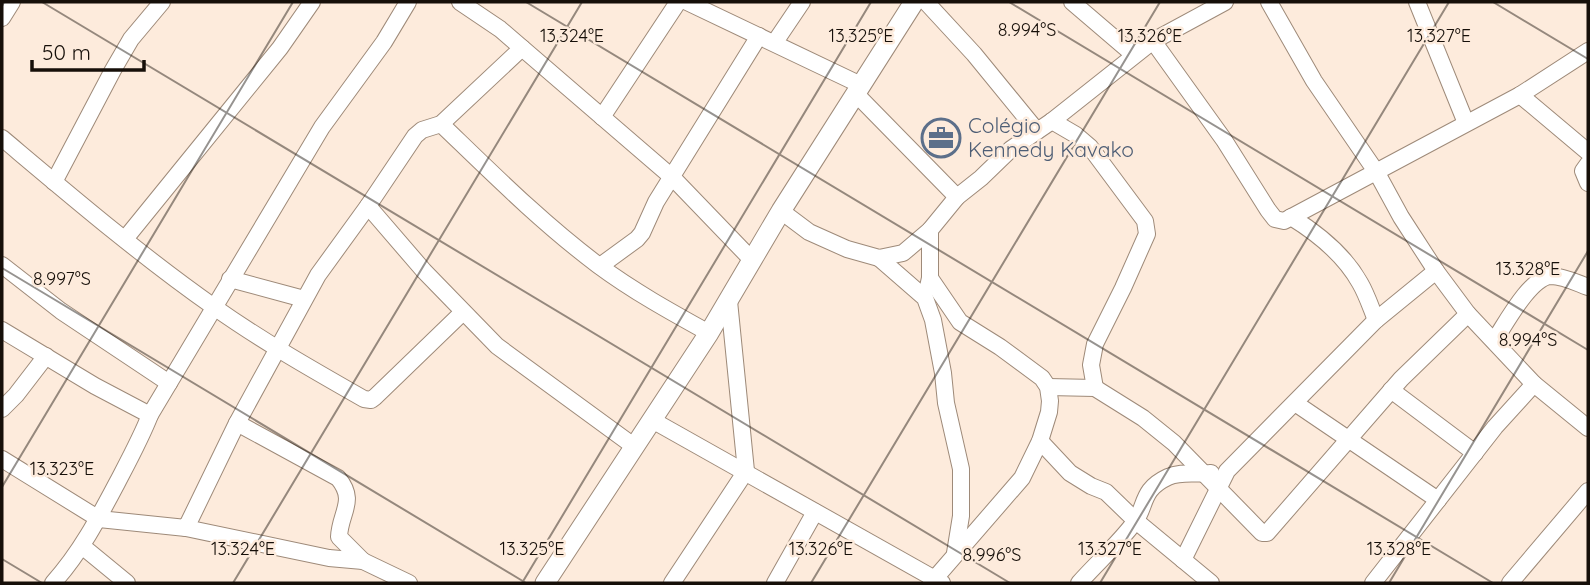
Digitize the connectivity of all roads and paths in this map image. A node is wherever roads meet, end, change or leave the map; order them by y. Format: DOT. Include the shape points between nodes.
graph roads {
  1 [pos="12,2"];
  2 [pos="312,2"];
  3 [pos="408,2"];
  4 [pos="460,2"];
  5 [pos="802,2"];
  6 [pos="914,2"];
  7 [pos="926,2"];
  8 [pos="1072,2"];
  9 [pos="1225,2"];
  10 [pos="1269,2"];
  11 [pos="1417,2"];
  12 [pos="689,3"];
  13 [pos="154,5"];
  14 [pos="2,18"];
  15 [pos="759,36"];
  16 [pos="1153,41"];
  17 [pos="775,42"];
  18 [pos="522,48"];
  19 [pos="1588,51"];
  20 [pos="1134,55"];
  21 [pos="858,89"];
  22 [pos="1520,95"];
  23 [pos="601,117"];
  24 [pos="1052,121"];
  25 [pos="1466,123"];
  26 [pos="441,124"];
  27 [pos="1037,131"];
  28 [pos="2,138"];
  29 [pos="1588,152"];
  30 [pos="1588,164"];
  31 [pos="1377,173"];
  32 [pos="673,178"];
  33 [pos="54,182"];
  34 [pos="1588,183"];
  35 [pos="957,197"];
  36 [pos="368,206"];
  37 [pos="781,211"];
  38 [pos="1291,217"];
  39 [pos="929,230"];
  40 [pos="125,239"];
  41 [pos="879,258"];
  42 [pos="752,260"];
  43 [pos="2,265"];
  44 [pos="600,266"];
  45 [pos="1436,271"];
  46 [pos="930,278"];
  47 [pos="230,279"];
  48 [pos="1588,287"];
  49 [pos="925,298"];
  50 [pos="304,299"];
  51 [pos="729,301"];
  52 [pos="213,307"];
  53 [pos="463,312"];
  54 [pos="1468,314"];
  55 [pos="1376,320"];
  56 [pos="2,330"];
  57 [pos="709,334"];
  58 [pos="1494,341"];
  59 [pos="276,349"];
  60 [pos="46,356"];
  61 [pos="169,383"];
  62 [pos="1534,384"];
  63 [pos="1048,387"];
  64 [pos="1087,387"];
  65 [pos="1391,390"];
  66 [pos="1295,403"];
  67 [pos="2,409"];
  68 [pos="150,415"];
  69 [pos="652,420"];
  70 [pos="237,423"];
  71 [pos="1588,428"];
  72 [pos="1350,439"];
  73 [pos="1040,441"];
  74 [pos="635,447"];
  75 [pos="1475,453"];
  76 [pos="2,459"];
  77 [pos="746,471"];
  78 [pos="1227,471"];
  79 [pos="1205,474"];
  80 [pos="1218,487"];
  81 [pos="1588,491"];
  82 [pos="1438,500"];
  83 [pos="815,512"];
  84 [pos="99,519"];
  85 [pos="1136,521"];
  86 [pos="186,528"];
  87 [pos="82,546"];
  88 [pos="956,553"];
  89 [pos="1183,560"];
  90 [pos="363,561"];
  91 [pos="69,566"];
  92 [pos="936,582"];
  93 [pos="53,583"];
  94 [pos="68,583"];
  95 [pos="127,583"];
  96 [pos="409,583"];
  97 [pos="545,583"];
  98 [pos="672,583"];
  99 [pos="775,583"];
  100 [pos="1079,583"];
  101 [pos="1211,583"];
  102 [pos="1373,583"];
  103 [pos="1510,583"];
  1 -- 14 [label="street"];
  2 -- 40 [label="street"];
  3 -- 47 [label="street" via="322,127"];
  4 -- 18 [label="street"];
  5 -- 17 [label="street"];
  6 -- 21 [label="street"];
  7 -- 27 [label="street"];
  8 -- 20 [label="street"];
  9 -- 16 [label="street"];
  10 -- 31 [label="street" via="1314,81"];
  11 -- 25 [label="street"];
  12 -- 15 [label="street"];
  12 -- 23 [label="street"];
  13 -- 33 [label="street" via="113,70"];
  15 -- 17 [label="street"];
  15 -- 32 [label="street"];
  16 -- 20 [label="street"];
  16 -- 38 [label="street" via="1275,219"];
  17 -- 21 [label="street"];
  18 -- 23 [label="street"];
  18 -- 26 [label="street"];
  19 -- 22 [label="street"];
  20 -- 24 [label="street"];
  21 -- 35 [label="street"];
  21 -- 37 [label="street"];
  22 -- 25 [label="street"];
  22 -- 29 [label="street"];
  23 -- 32 [label="street"];
  24 -- 27 [label="street"];
  24 -- 64 [label="street" via="1090,147 1145,221 1147,234 1094,344"];
  25 -- 31 [label="street"];
  26 -- 36 [label="street" via="415,136"];
  26 -- 44 [label="street" via="551,228"];
  27 -- 35 [label="street"];
  28 -- 33 [label="street"];
  30 -- 34 [label="street" via="1583,172"];
  31 -- 38 [label="street"];
  31 -- 45 [label="street"];
  32 -- 42 [label="street"];
  32 -- 44 [label="street" via="637,239"];
  33 -- 40 [label="street"];
  35 -- 39 [label="street"];
  36 -- 50 [label="street"];
  36 -- 53 [label="street"];
  37 -- 41 [label="street" via="810,232"];
  37 -- 42 [label="street"];
  38 -- 55 [label="street" via="1315,231 1354,274"];
  39 -- 41 [label="street" via="903,253"];
  39 -- 46 [label="street"];
  40 -- 52 [label="street"];
  41 -- 49 [label="street"];
  42 -- 51 [label="street"];
  43 -- 61 [label="street" via="61,311"];
  44 -- 57 [label="street"];
  45 -- 54 [label="street"];
  45 -- 55 [label="street"];
  46 -- 49 [label="street"];
  46 -- 63 [label="street" via="960,322 1032,370"];
  47 -- 50 [label="street"];
  47 -- 52 [label="street"];
  48 -- 58 [label="street" via="1564,278 1542,279 1530,288"];
  49 -- 88 [label="street" via="961,469"];
  50 -- 59 [label="street"];
  51 -- 57 [label="street"];
  51 -- 77 [label="street"];
  52 -- 59 [label="street"];
  52 -- 61 [label="street"];
  53 -- 59 [label="street" via="371,400"];
  53 -- 74 [label="street" via="497,346"];
  54 -- 58 [label="street"];
  54 -- 65 [label="street"];
  55 -- 66 [label="street"];
  56 -- 60 [label="street"];
  57 -- 69 [label="street"];
  58 -- 62 [label="street"];
  59 -- 70 [label="street"];
  60 -- 67 [label="street"];
  60 -- 68 [label="street"];
  61 -- 68 [label="street"];
  62 -- 71 [label="street"];
  62 -- 75 [label="street"];
  63 -- 64 [label="street"];
  63 -- 73 [label="street" via="1049,412"];
  64 -- 79 [label="street" via="1143,418"];
  65 -- 72 [label="street"];
  65 -- 75 [label="street"];
  66 -- 72 [label="street"];
  66 -- 78 [label="street"];
  68 -- 84 [label="street"];
  69 -- 74 [label="street"];
  69 -- 77 [label="street"];
  70 -- 86 [label="street"];
  70 -- 90 [label="street" via="338,478 348,499 339,537"];
  72 -- 80 [label="street" via="1267,533"];
  72 -- 82 [label="street"];
  73 -- 85 [label="street" via="1070,473 1106,492"];
  73 -- 88 [label="street" via="1022,478"];
  74 -- 97 [label="street"];
  75 -- 82 [label="street"];
  76 -- 84 [label="street"];
  77 -- 83 [label="street"];
  77 -- 98 [label="street"];
  78 -- 79 [label="street"];
  78 -- 80 [label="street"];
  79 -- 80 [label="street"];
  79 -- 85 [label="street" via="1168,477 1151,489"];
  80 -- 89 [label="street"];
  81 -- 103 [label="street"];
  82 -- 102 [label="street"];
  83 -- 92 [label="street"];
  83 -- 99 [label="street"];
  84 -- 86 [label="street"];
  84 -- 87 [label="street"];
  85 -- 89 [label="street"];
  85 -- 100 [label="street"];
  86 -- 90 [label="street"];
  87 -- 91 [label="street"];
  87 -- 95 [label="street"];
  88 -- 92 [label="street"];
  89 -- 101 [label="street"];
  90 -- 96 [label="street"];
  91 -- 93 [label="street"];
  91 -- 94 [label="street"];
}
